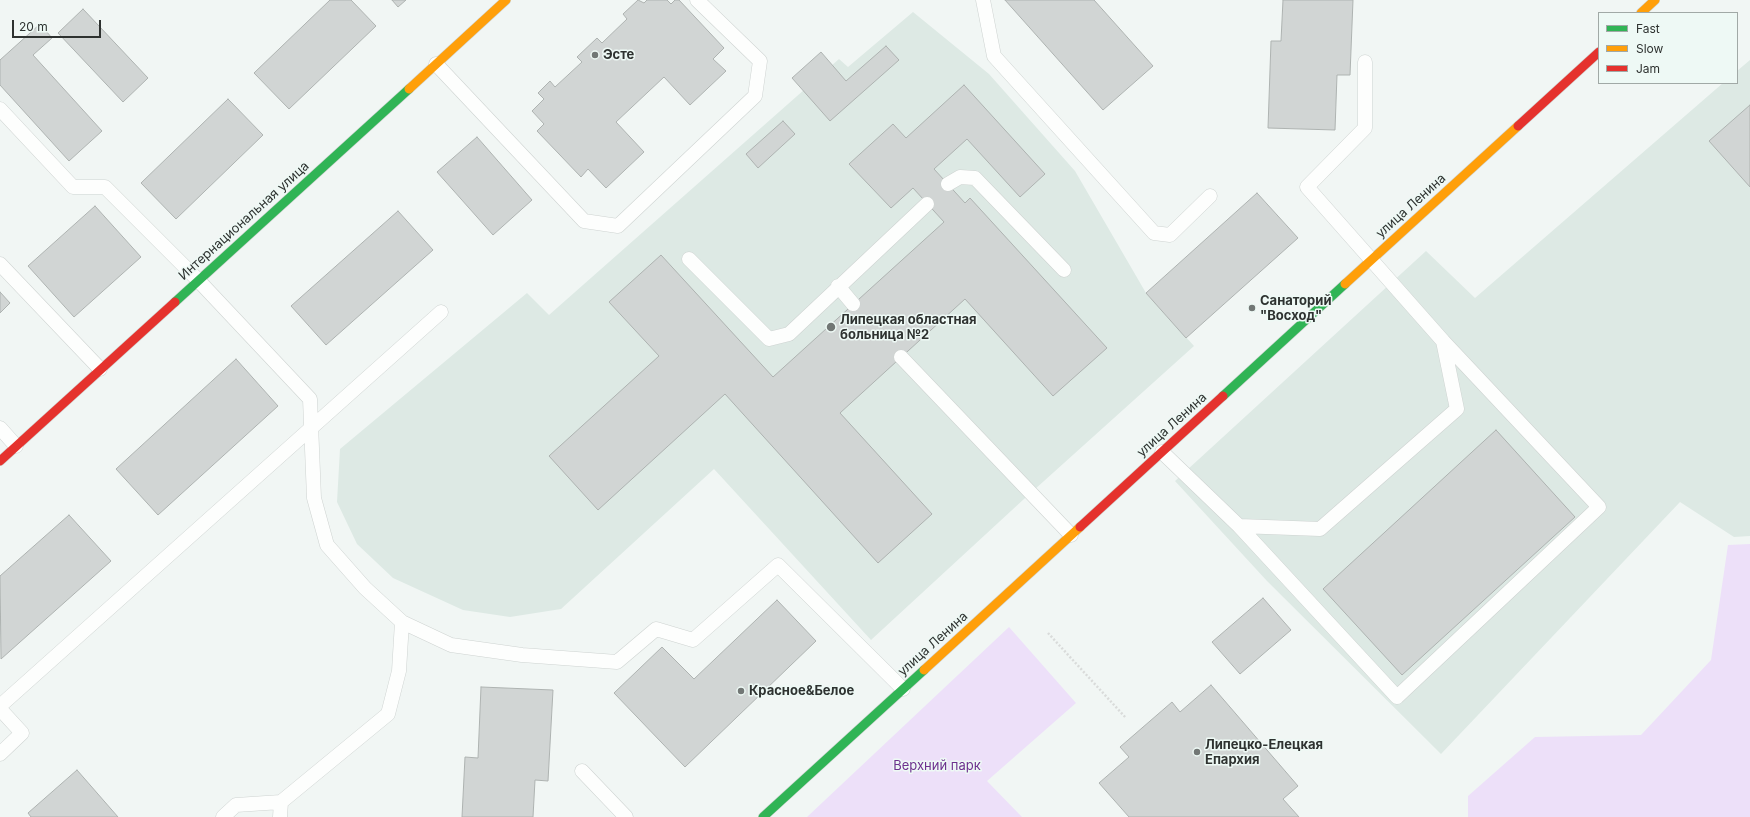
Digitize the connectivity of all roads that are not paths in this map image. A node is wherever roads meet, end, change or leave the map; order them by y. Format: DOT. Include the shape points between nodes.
graph roads {
  1 [pos="506,0"];
  2 [pos="697,0"];
  3 [pos="983,0"];
  4 [pos="1598,53"];
  5 [pos="1365,62"];
  6 [pos="436,64"];
  7 [pos="0,109"];
  8 [pos="948,184"];
  9 [pos="1210,196"];
  10 [pos="927,204"];
  11 [pos="689,259"];
  12 [pos="1372,260"];
  13 [pos="0,264"];
  14 [pos="1064,270"];
  15 [pos="198,280"];
  16 [pos="838,286"];
  17 [pos="853,304"];
  18 [pos="441,312"];
  19 [pos="1443,341"];
  20 [pos="901,357"];
  21 [pos="100,369"];
  22 [pos="0,428"];
  23 [pos="311,428"];
  24 [pos="16,446"];
  25 [pos="1162,452"];
  26 [pos="0,461"];
  27 [pos="1239,526"];
  28 [pos="1071,536"];
  29 [pos="402,622"];
  30 [pos="903,689"];
  31 [pos="0,706"];
  32 [pos="0,709"];
  33 [pos="0,754"];
  34 [pos="582,771"];
  35 [pos="281,802"];
  36 [pos="223,817"];
  37 [pos="280,817"];
  38 [pos="626,817"];
  39 [pos="763,817"];
  1 -- 6 [label="street, Интернациональная улица"];
  2 -- 6 [label="lane" via="760,61 755,96 618,226 584,221"];
  3 -- 9 [label="lane" via="994,56 1154,233 1170,235"];
  4 -- 12 [label="street, улица Ленина"];
  5 -- 12 [label="lane" via="1365,128 1307,187"];
  6 -- 15 [label="street, Интернациональная улица"];
  7 -- 15 [label="lane" via="73,187 105,187"];
  8 -- 14 [label="lane" via="960,177 975,178"];
  10 -- 16 [label="lane"];
  11 -- 16 [label="lane" via="769,339 789,334"];
  12 -- 19 [label="lane"];
  12 -- 25 [label="street, улица Ленина"];
  13 -- 21 [label="lane"];
  15 -- 21 [label="street, Интернациональная улица"];
  15 -- 23 [label="lane" via="310,399"];
  16 -- 17 [label="lane"];
  18 -- 23 [label="lane"];
  19 -- 27 [label="lane" via="1456,409 1320,529"];
  19 -- 27 [label="lane" via="1599,507 1397,697"];
  20 -- 28 [label="lane"];
  21 -- 24 [label="street, Интернациональная улица"];
  22 -- 24 [label="lane"];
  23 -- 29 [label="lane" via="314,498 327,545 365,588"];
  23 -- 31 [label="lane"];
  24 -- 26 [label="street, Интернациональная улица"];
  25 -- 27 [label="lane"];
  25 -- 28 [label="street, улица Ленина"];
  28 -- 30 [label="street, улица Ленина"];
  29 -- 30 [label="lane" via="451,645 522,655 617,662 656,629 693,640 778,565"];
  29 -- 35 [label="lane" via="399,671 388,714"];
  30 -- 39 [label="street, улица Ленина"];
  32 -- 33 [label="lane" via="22,733"];
  34 -- 38 [label="lane"];
  35 -- 36 [label="lane" via="236,805"];
  35 -- 37 [label="lane"];
}
